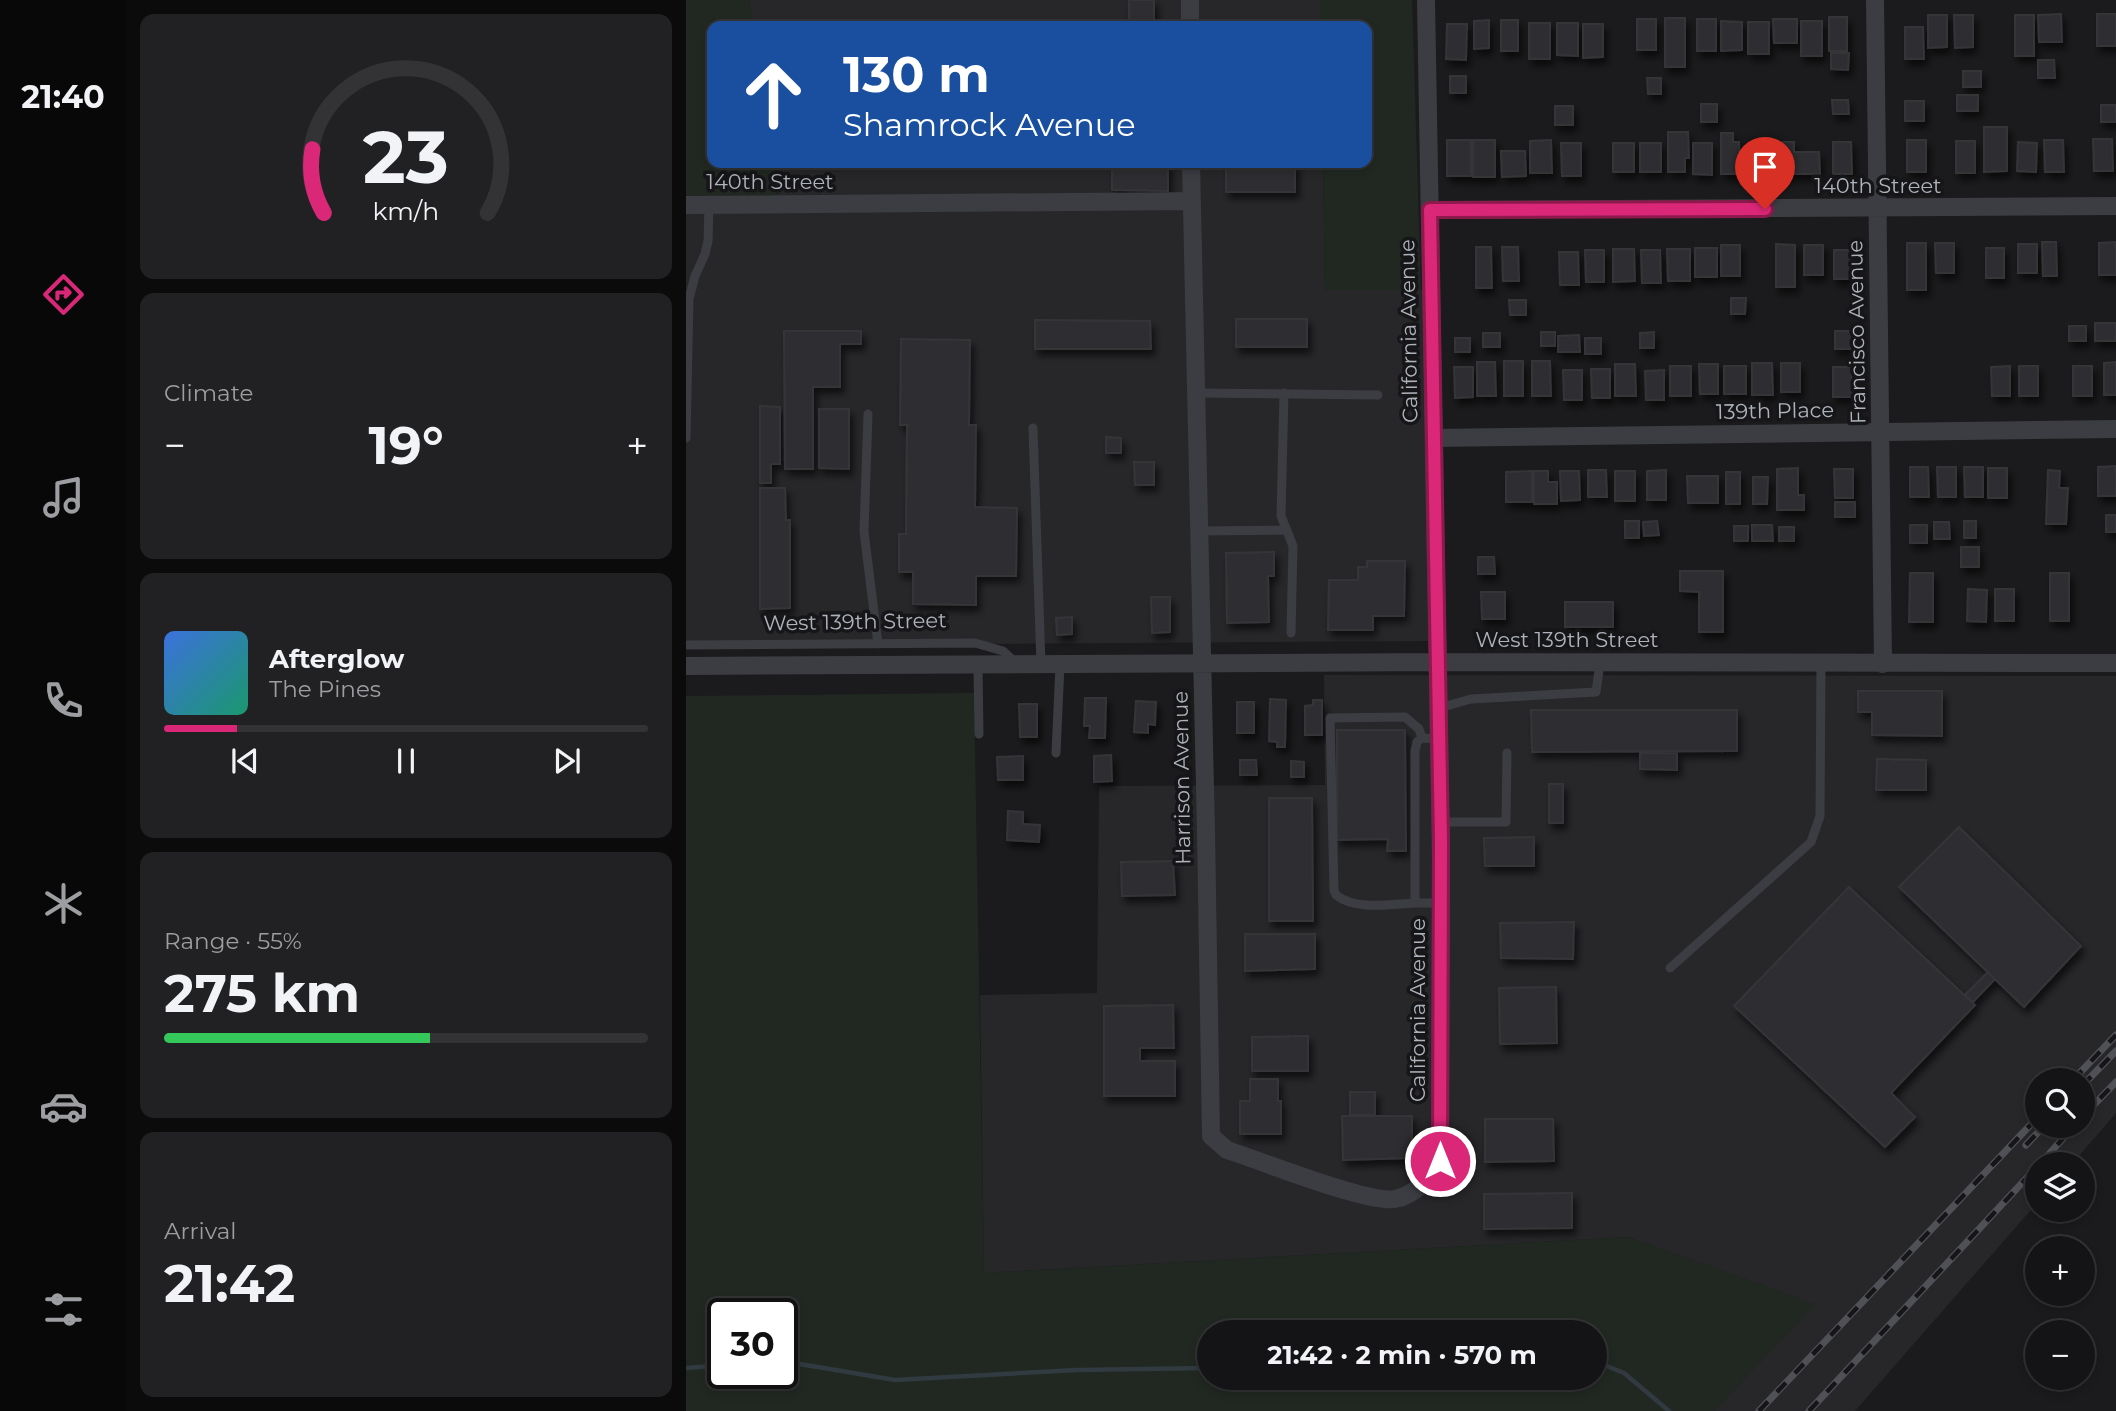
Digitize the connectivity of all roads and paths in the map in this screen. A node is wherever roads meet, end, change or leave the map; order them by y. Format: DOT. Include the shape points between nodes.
graph roads {
  1 [pos="1190,0"];
  2 [pos="1426,0"];
  3 [pos="1875,0"];
  4 [pos="1190,21"];
  5 [pos="1191,168"];
  6 [pos="1191,201"];
  7 [pos="686,205"];
  8 [pos="709,205"];
  9 [pos="2116,206"];
  10 [pos="1877,209"];
  11 [pos="1430,210"];
  12 [pos="688,299"];
  13 [pos="1196,393"];
  14 [pos="1284,393"];
  15 [pos="1378,394"];
  16 [pos="868,414"];
  17 [pos="1033,428"];
  18 [pos="2116,429"];
  19 [pos="1881,432"];
  20 [pos="686,438"];
  21 [pos="1434,438"];
  22 [pos="1287,530"];
  23 [pos="1199,531"];
  24 [pos="1291,633"];
  25 [pos="878,644"];
  26 [pos="686,645"];
  27 [pos="1438,662"];
  28 [pos="1202,663"];
  29 [pos="1600,663"];
  30 [pos="1821,663"];
  31 [pos="2116,663"];
  32 [pos="1883,664"];
  33 [pos="1018,665"];
  34 [pos="1041,665"];
  35 [pos="1060,665"];
  36 [pos="686,666"];
  37 [pos="978,666"];
  38 [pos="1439,708"];
  39 [pos="979,734"];
  40 [pos="1431,738"];
  41 [pos="1056,753"];
  42 [pos="1507,753"];
  43 [pos="1440,822"];
  44 [pos="1415,903"];
  45 [pos="1441,903"];
  46 [pos="1670,968"];
  47 [pos="1440,1161"];
  1 -- 4 [label="street"];
  2 -- 11 [label="street, California Avenue"];
  3 -- 10 [label="street, Francisco Avenue"];
  5 -- 6 [label="street, Harrison Avenue"];
  6 -- 8 [label="street, 140th Street"];
  6 -- 13 [label="street, Harrison Avenue"];
  7 -- 8 [label="street, 140th Street"];
  8 -- 12 [label="lane" via="708,241"];
  9 -- 10 [label="street, 140th Street"];
  10 -- 11 [label="street, 140th Street"];
  10 -- 19 [label="street, Francisco Avenue"];
  11 -- 21 [label="street, California Avenue"];
  12 -- 20 [label="lane"];
  13 -- 14 [label="lane"];
  13 -- 23 [label="street, Harrison Avenue"];
  14 -- 15 [label="lane"];
  14 -- 22 [label="lane" via="1281,516"];
  16 -- 25 [label="lane" via="864,532"];
  17 -- 34 [label="lane"];
  18 -- 19 [label="street, 139th Place"];
  19 -- 21 [label="street, 139th Place"];
  19 -- 32 [label="street, Francisco Avenue"];
  21 -- 27 [label="street, California Avenue"];
  22 -- 23 [label="lane"];
  22 -- 24 [label="lane" via="1293,546"];
  23 -- 28 [label="street, Harrison Avenue"];
  25 -- 26 [label="lane, West 139th Street"];
  25 -- 33 [label="lane, West 139th Street" via="975,643 1003,651"];
  27 -- 28 [label="street, West 139th Street"];
  27 -- 29 [label="street, West 139th Street"];
  27 -- 38 [label="street, California Avenue"];
  28 -- 35 [label="street, West 139th Street"];
  28 -- 47 [label="street, Harrison Avenue" via="1211,1136 1227,1150 1382,1199 1396,1199 1426,1183"];
  29 -- 30 [label="street, West 139th Street"];
  29 -- 38 [label="lane" via="1596,692 1471,699"];
  30 -- 32 [label="street, West 139th Street"];
  30 -- 46 [label="lane" via="1820,816 1811,842"];
  31 -- 32 [label="street, West 139th Street"];
  33 -- 34 [label="street, West 139th Street"];
  33 -- 37 [label="street, West 139th Street"];
  34 -- 35 [label="street, West 139th Street"];
  35 -- 41 [label="lane"];
  36 -- 37 [label="street, West 139th Street"];
  37 -- 39 [label="lane"];
  38 -- 40 [label="street, California Avenue"];
  40 -- 43 [label="street, California Avenue"];
  40 -- 44 [label="lane" via="1417,742 1415,751"];
  40 -- 44 [label="lane" via="1405,717 1331,718 1334,890 1341,900 1359,904"];
  42 -- 43 [label="lane" via="1506,822"];
  43 -- 45 [label="street, California Avenue"];
  44 -- 45 [label="lane"];
  45 -- 47 [label="street, California Avenue"];
}
